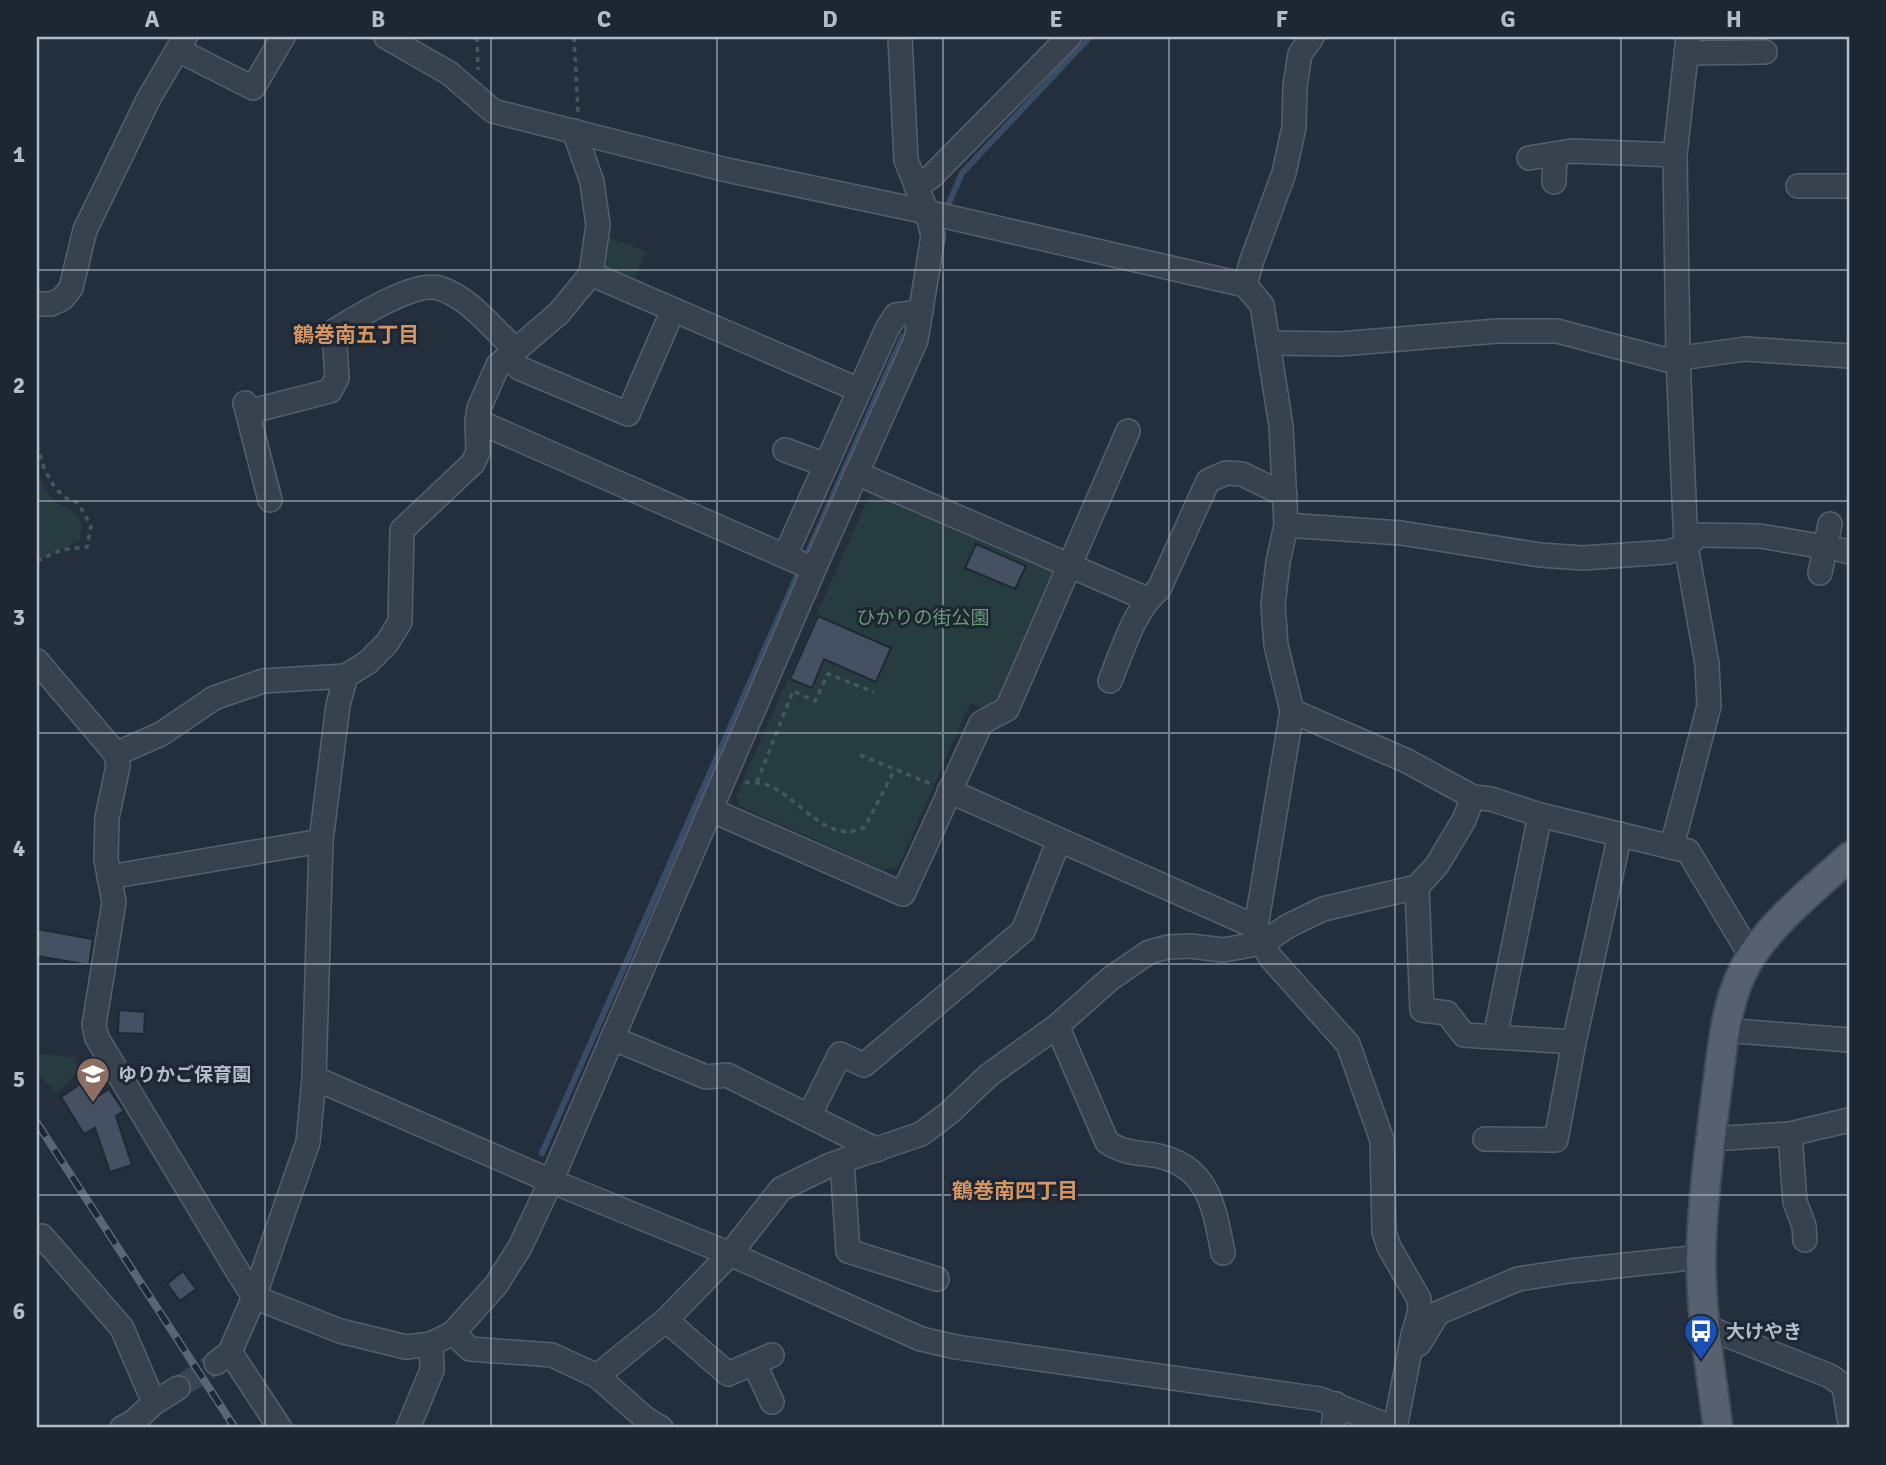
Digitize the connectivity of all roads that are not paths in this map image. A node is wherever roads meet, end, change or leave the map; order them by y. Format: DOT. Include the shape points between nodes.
graph roads {
  1 [pos="283,37"];
  2 [pos="386,37"];
  3 [pos="900,37"];
  4 [pos="1069,37"];
  5 [pos="1312,37"];
  6 [pos="181,43"];
  7 [pos="1687,45"];
  8 [pos="1765,52"];
  9 [pos="574,131"];
  10 [pos="1555,154"];
  11 [pos="1675,155"];
  12 [pos="1529,158"];
  13 [pos="1553,182"];
  14 [pos="916,186"];
  15 [pos="1798,186"];
  16 [pos="1849,186"];
  17 [pos="927,212"];
  18 [pos="591,274"];
  19 [pos="1245,285"];
  20 [pos="37,304"];
  21 [pos="673,310"];
  22 [pos="921,312"];
  23 [pos="1269,342"];
  24 [pos="512,353"];
  25 [pos="1849,356"];
  26 [pos="1678,358"];
  27 [pos="859,390"];
  28 [pos="477,421"];
  29 [pos="1128,431"];
  30 [pos="785,450"];
  31 [pos="826,465"];
  32 [pos="856,473"];
  33 [pos="1284,495"];
  34 [pos="270,500"];
  35 [pos="1830,524"];
  36 [pos="1286,525"];
  37 [pos="1686,546"];
  38 [pos="1839,550"];
  39 [pos="785,556"];
  40 [pos="1070,565"];
  41 [pos="814,569"];
  42 [pos="1820,573"];
  43 [pos="1147,599"];
  44 [pos="38,667"];
  45 [pos="346,676"];
  46 [pos="1110,681"];
  47 [pos="1292,711"];
  48 [pos="116,754"];
  49 [pos="949,791"];
  50 [pos="1473,797"];
  51 [pos="711,810"];
  52 [pos="1540,816"];
  53 [pos="1620,834"];
  54 [pos="1059,840"];
  55 [pos="321,841"];
  56 [pos="1672,846"];
  57 [pos="1849,857"];
  58 [pos="109,877"];
  59 [pos="1418,887"];
  60 [pos="1259,935"];
  61 [pos="1751,956"];
  62 [pos="1057,1026"];
  63 [pos="1724,1030"];
  64 [pos="1495,1037"];
  65 [pos="612,1038"];
  66 [pos="1849,1040"];
  67 [pos="1573,1042"];
  68 [pos="314,1078"];
  69 [pos="809,1116"];
  70 [pos="1849,1120"];
  71 [pos="1790,1134"];
  72 [pos="1485,1139"];
  73 [pos="1711,1139"];
  74 [pos="877,1150"];
  75 [pos="842,1161"];
  76 [pos="551,1181"];
  77 [pos="37,1240"];
  78 [pos="1805,1240"];
  79 [pos="1223,1253"];
  80 [pos="730,1254"];
  81 [pos="1702,1257"];
  82 [pos="937,1279"];
  83 [pos="254,1297"];
  84 [pos="666,1320"];
  85 [pos="1706,1327"];
  86 [pos="453,1333"];
  87 [pos="431,1344"];
  88 [pos="1408,1361"];
  89 [pos="597,1376"];
  90 [pos="178,1388"];
  91 [pos="772,1402"];
  92 [pos="154,1403"];
  93 [pos="1336,1404"];
  94 [pos="1849,1418"];
  95 [pos="130,1426"];
  96 [pos="280,1428"];
  97 [pos="408,1428"];
  98 [pos="661,1428"];
  99 [pos="1334,1428"];
  100 [pos="1395,1428"];
  101 [pos="1717,1428"];
  1 -- 6 [label="street" via="253,88"];
  2 -- 9 [label="street" via="449,73 493,111"];
  3 -- 14 [label="street" via="906,160"];
  4 -- 14 [label="street" via="931,177"];
  5 -- 19 [label="street" via="1300,54 1294,128 1284,173"];
  6 -- 20 [label="street" via="85,230 71,288 62,299"];
  7 -- 8 [label="street"];
  7 -- 11 [label="street"];
  9 -- 17 [label="street" via="727,170"];
  9 -- 18 [label="street" via="592,182 598,225"];
  10 -- 11 [label="street"];
  10 -- 12 [label="street"];
  10 -- 13 [label="street"];
  11 -- 26 [label="street"];
  14 -- 17 [label="street"];
  15 -- 16 [label="street"];
  17 -- 19 [label="street"];
  17 -- 22 [label="street" via="933,236"];
  18 -- 21 [label="street"];
  18 -- 24 [label="street" via="559,313"];
  19 -- 23 [label="street" via="1262,305"];
  21 -- 24 [label="street" via="628,414 519,368"];
  21 -- 27 [label="street"];
  22 -- 27 [label="street" via="896,315"];
  22 -- 32 [label="street" via="916,340"];
  23 -- 26 [label="street" via="1340,344 1497,331 1557,331 1667,360"];
  23 -- 33 [label="street" via="1281,426"];
  24 -- 28 [label="street" via="498,365"];
  24 -- 34 [label="street" via="470,306 437,287 376,306 334,331 337,378 330,391 246,407"];
  25 -- 26 [label="street" via="1745,349"];
  26 -- 37 [label="street"];
  27 -- 31 [label="street"];
  28 -- 39 [label="street"];
  28 -- 45 [label="street" via="478,452 473,463 402,530 400,622 387,643"];
  29 -- 40 [label="street"];
  30 -- 31 [label="street"];
  31 -- 39 [label="street"];
  32 -- 40 [label="street"];
  32 -- 41 [label="street"];
  33 -- 36 [label="street"];
  33 -- 43 [label="street" via="1242,474 1226,472 1208,481 1159,589"];
  35 -- 38 [label="street"];
  36 -- 37 [label="street" via="1401,533 1583,558 1668,552"];
  36 -- 47 [label="street" via="1273,605 1276,645"];
  37 -- 38 [label="street" via="1699,535 1760,536"];
  37 -- 56 [label="street" via="1707,664 1709,706"];
  38 -- 42 [label="street"];
  39 -- 41 [label="street"];
  40 -- 43 [label="street"];
  40 -- 49 [label="street" via="1007,709 981,723"];
  41 -- 51 [label="street"];
  43 -- 46 [label="street"];
  44 -- 48 [label="street"];
  45 -- 48 [label="street" via="263,681 214,698 161,734"];
  45 -- 55 [label="street" via="338,705"];
  47 -- 50 [label="street" via="1407,761"];
  47 -- 60 [label="street"];
  48 -- 58 [label="street" via="118,766 107,818"];
  49 -- 51 [label="street" via="903,894"];
  49 -- 54 [label="street"];
  50 -- 52 [label="street"];
  50 -- 59 [label="street" via="1437,865"];
  51 -- 65 [label="street"];
  52 -- 53 [label="street"];
  52 -- 64 [label="street"];
  53 -- 56 [label="street"];
  53 -- 67 [label="street"];
  54 -- 60 [label="street"];
  54 -- 69 [label="street" via="1023,931 864,1065 840,1055"];
  55 -- 58 [label="street"];
  55 -- 68 [label="street"];
  56 -- 61 [label="street" via="1688,851"];
  57 -- 61 [label="main road"];
  58 -- 83 [label="street" via="114,902 94,1025 97,1038"];
  59 -- 60 [label="street" via="1323,909"];
  59 -- 64 [label="street" via="1422,1010 1447,1013 1464,1035"];
  60 -- 62 [label="street" via="1223,950 1190,946 1149,952"];
  60 -- 88 [label="street" via="1270,957 1348,1044 1382,1140 1384,1232 1419,1299"];
  61 -- 63 [label="main road" via="1736,986"];
  62 -- 74 [label="street" via="989,1075 920,1134"];
  62 -- 79 [label="street" via="1107,1142 1117,1149 1166,1158 1189,1168 1214,1208"];
  63 -- 66 [label="street"];
  63 -- 73 [label="main road"];
  64 -- 67 [label="street"];
  65 -- 69 [label="street" via="706,1077 727,1075"];
  65 -- 76 [label="street"];
  67 -- 72 [label="street" via="1556,1140"];
  68 -- 76 [label="street"];
  68 -- 83 [label="street" via="308,1142"];
  69 -- 74 [label="street"];
  70 -- 71 [label="street"];
  71 -- 73 [label="street"];
  71 -- 78 [label="street" via="1795,1202"];
  73 -- 81 [label="main road"];
  74 -- 75 [label="street"];
  75 -- 80 [label="street" via="781,1189"];
  75 -- 82 [label="street" via="848,1251"];
  76 -- 80 [label="street"];
  76 -- 86 [label="street" via="520,1248 496,1285"];
  77 -- 92 [label="street" via="43,1236 122,1328"];
  80 -- 84 [label="street"];
  80 -- 93 [label="street" via="921,1339"];
  81 -- 85 [label="main road"];
  81 -- 88 [label="street" via="1518,1279 1438,1313"];
  83 -- 87 [label="street" via="374,1341 406,1347"];
  83 -- 96 [label="street" via="223,1357"];
  84 -- 89 [label="street"];
  84 -- 91 [label="street" via="728,1374 763,1359"];
  85 -- 94 [label="street" via="1830,1376 1843,1386"];
  85 -- 101 [label="main road"];
  86 -- 87 [label="street"];
  86 -- 89 [label="street" via="470,1349 552,1355"];
  87 -- 97 [label="street" via="432,1370"];
  88 -- 100 [label="street"];
  89 -- 98 [label="street"];
  90 -- 92 [label="street"];
  92 -- 95 [label="street"];
  93 -- 99 [label="street"];
  93 -- 100 [label="street"];
}
